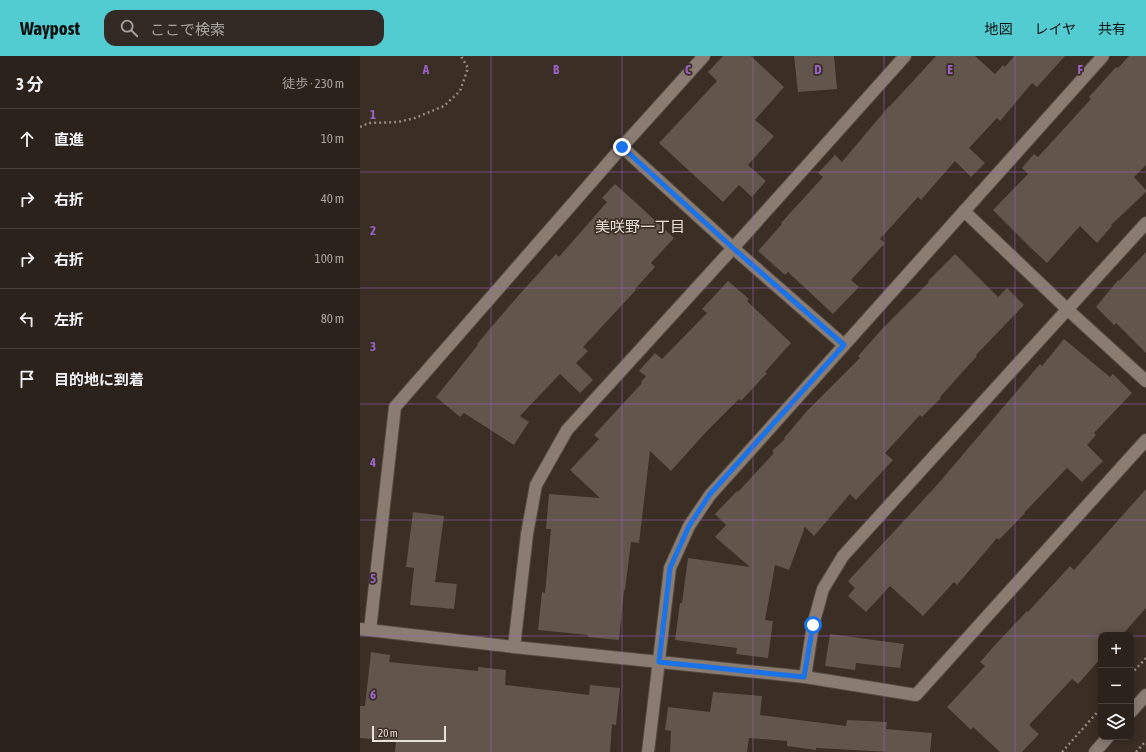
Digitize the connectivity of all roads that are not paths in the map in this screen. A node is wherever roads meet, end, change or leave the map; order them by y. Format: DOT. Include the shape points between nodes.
graph roads {
  1 [pos="704,56"];
  2 [pos="905,56"];
  3 [pos="1103,56"];
  4 [pos="622,147"];
  5 [pos="964,211"];
  6 [pos="1146,223"];
  7 [pos="733,248"];
  8 [pos="1067,309"];
  9 [pos="844,345"];
  10 [pos="1146,381"];
  11 [pos="1146,440"];
  12 [pos="365,629"];
  13 [pos="514,647"];
  14 [pos="659,662"];
  15 [pos="804,677"];
  16 [pos="1146,696"];
  17 [pos="1134,709"];
  18 [pos="1105,740"];
  19 [pos="648,752"];
  20 [pos="1095,752"];
  1 -- 4 [label="street"];
  2 -- 7 [label="street"];
  3 -- 5 [label="street"];
  4 -- 7 [label="street"];
  4 -- 12 [label="street" via="395,407"];
  5 -- 8 [label="street"];
  5 -- 9 [label="street"];
  6 -- 8 [label="street"];
  7 -- 9 [label="street"];
  7 -- 13 [label="street" via="568,430 536,485 527,534"];
  8 -- 10 [label="street"];
  8 -- 15 [label="street" via="843,556 823,589 813,625"];
  9 -- 14 [label="street" via="710,494 689,526 670,568"];
  11 -- 15 [label="street" via="916,696"];
  12 -- 13 [label="street"];
  13 -- 14 [label="street"];
  14 -- 15 [label="street"];
  14 -- 19 [label="street"];
  16 -- 17 [label="street"];
  18 -- 20 [label="street"];
}
